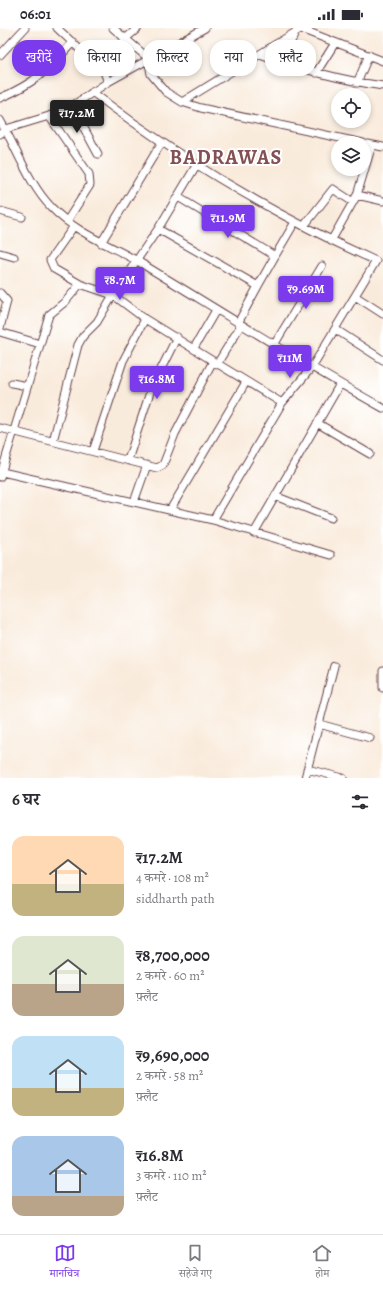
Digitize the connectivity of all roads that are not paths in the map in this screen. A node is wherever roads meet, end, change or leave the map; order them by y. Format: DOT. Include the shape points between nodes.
graph roads {
  1 [pos="25,28"];
  2 [pos="57,28"];
  3 [pos="113,28"];
  4 [pos="138,28"];
  5 [pos="204,28"];
  6 [pos="300,29"];
  7 [pos="125,39"];
  8 [pos="182,40"];
  9 [pos="293,40"];
  10 [pos="73,42"];
  11 [pos="335,43"];
  12 [pos="143,54"];
  13 [pos="260,54"];
  14 [pos="0,55"];
  15 [pos="369,55"];
  16 [pos="265,56"];
  17 [pos="143,61"];
  18 [pos="383,61"];
  19 [pos="316,73"];
  20 [pos="106,76"];
  21 [pos="153,76"];
  22 [pos="108,82"];
  23 [pos="357,83"];
  24 [pos="383,86"];
  25 [pos="92,92"];
  26 [pos="0,98"];
  27 [pos="182,102"];
  28 [pos="72,106"];
  29 [pos="49,116"];
  30 [pos="0,120"];
  31 [pos="6,129"];
  32 [pos="0,134"];
  33 [pos="331,136"];
  34 [pos="162,142"];
  35 [pos="372,145"];
  36 [pos="383,147"];
  37 [pos="98,154"];
  38 [pos="197,164"];
  39 [pos="357,195"];
  40 [pos="178,198"];
  41 [pos="383,201"];
  42 [pos="354,202"];
  43 [pos="0,211"];
  44 [pos="22,217"];
  45 [pos="67,221"];
  46 [pos="295,222"];
  47 [pos="74,226"];
  48 [pos="304,226"];
  49 [pos="158,229"];
  50 [pos="331,241"];
  51 [pos="102,243"];
  52 [pos="0,253"];
  53 [pos="275,256"];
  54 [pos="14,257"];
  55 [pos="137,261"];
  56 [pos="381,264"];
  57 [pos="322,266"];
  58 [pos="80,284"];
  59 [pos="258,286"];
  60 [pos="0,293"];
  61 [pos="113,294"];
  62 [pos="355,296"];
  63 [pos="216,310"];
  64 [pos="383,314"];
  65 [pos="145,319"];
  66 [pos="240,324"];
  67 [pos="0,328"];
  68 [pos="335,330"];
  69 [pos="0,332"];
  70 [pos="177,337"];
  71 [pos="40,344"];
  72 [pos="274,345"];
  73 [pos="194,348"];
  74 [pos="383,360"];
  75 [pos="215,363"];
  76 [pos="312,367"];
  77 [pos="246,382"];
  78 [pos="12,383"];
  79 [pos="340,384"];
  80 [pos="27,386"];
  81 [pos="282,403"];
  82 [pos="383,408"];
  83 [pos="317,423"];
  84 [pos="0,428"];
  85 [pos="13,431"];
  86 [pos="53,441"];
  87 [pos="93,451"];
  88 [pos="370,454"];
  89 [pos="128,460"];
  90 [pos="147,465"];
  91 [pos="1,474"];
  92 [pos="275,496"];
  93 [pos="134,502"];
  94 [pos="170,510"];
  95 [pos="331,518"];
  96 [pos="213,520"];
  97 [pos="254,533"];
  98 [pos="331,555"];
  99 [pos="334,666"];
  100 [pos="383,671"];
  101 [pos="383,688"];
  102 [pos="319,724"];
  103 [pos="370,738"];
  104 [pos="307,769"];
  105 [pos="305,778"];
  106 [pos="343,778"];
  1 -- 14 [label="street"];
  2 -- 10 [label="street"];
  3 -- 7 [label="street"];
  4 -- 7 [label="street"];
  5 -- 8 [label="street"];
  6 -- 9 [label="street"];
  6 -- 11 [label="street"];
  6 -- 13 [label="street"];
  7 -- 12 [label="street"];
  10 -- 26 [label="street" via="35,81"];
  11 -- 15 [label="street"];
  11 -- 19 [label="street"];
  13 -- 16 [label="street"];
  13 -- 27 [label="street"];
  15 -- 18 [label="street"];
  15 -- 23 [label="street"];
  17 -- 22 [label="street"];
  19 -- 23 [label="street"];
  20 -- 22 [label="street"];
  21 -- 27 [label="street" via="166,92"];
  22 -- 25 [label="street"];
  23 -- 24 [label="street"];
  25 -- 28 [label="street"];
  25 -- 34 [label="street"];
  27 -- 33 [label="street"];
  28 -- 29 [label="street"];
  28 -- 37 [label="street"];
  29 -- 31 [label="street"];
  29 -- 45 [label="street" via="91,180"];
  30 -- 31 [label="street"];
  31 -- 32 [label="street"];
  31 -- 45 [label="street" via="39,192"];
  34 -- 38 [label="street"];
  34 -- 51 [label="street"];
  35 -- 36 [label="street"];
  35 -- 39 [label="street"];
  38 -- 40 [label="street"];
  38 -- 46 [label="street"];
  39 -- 41 [label="street"];
  39 -- 42 [label="street"];
  40 -- 49 [label="street"];
  40 -- 53 [label="street"];
  42 -- 48 [label="street" via="333,189"];
  42 -- 50 [label="street"];
  43 -- 44 [label="street"];
  45 -- 47 [label="street"];
  46 -- 48 [label="street"];
  46 -- 53 [label="street"];
  47 -- 51 [label="street"];
  47 -- 58 [label="street" via="50,260 54,269"];
  48 -- 50 [label="street"];
  49 -- 55 [label="street"];
  49 -- 59 [label="street"];
  50 -- 56 [label="street"];
  51 -- 55 [label="street"];
  52 -- 54 [label="street"];
  53 -- 59 [label="street"];
  55 -- 61 [label="street"];
  55 -- 63 [label="street"];
  56 -- 62 [label="street"];
  57 -- 72 [label="street"];
  58 -- 61 [label="street"];
  58 -- 71 [label="street" via="49,315"];
  59 -- 66 [label="street"];
  60 -- 67 [label="street" via="7,302"];
  61 -- 65 [label="street"];
  61 -- 86 [label="street" via="97,322 78,345"];
  62 -- 64 [label="street"];
  62 -- 68 [label="street"];
  63 -- 66 [label="street"];
  63 -- 73 [label="street"];
  65 -- 70 [label="street"];
  65 -- 87 [label="street" via="123,361"];
  66 -- 72 [label="street"];
  66 -- 75 [label="street"];
  68 -- 74 [label="street"];
  68 -- 76 [label="street"];
  69 -- 71 [label="street"];
  70 -- 73 [label="street"];
  70 -- 89 [label="street" via="151,389"];
  71 -- 80 [label="street"];
  72 -- 76 [label="street"];
  73 -- 75 [label="street"];
  75 -- 77 [label="street"];
  75 -- 90 [label="street" via="175,434 163,465 158,468"];
  76 -- 79 [label="street"];
  76 -- 81 [label="street"];
  77 -- 81 [label="street"];
  77 -- 94 [label="street"];
  78 -- 80 [label="street"];
  79 -- 82 [label="street"];
  79 -- 83 [label="street"];
  80 -- 85 [label="street"];
  81 -- 96 [label="street"];
  83 -- 88 [label="street"];
  83 -- 92 [label="street"];
  84 -- 85 [label="street"];
  85 -- 86 [label="street"];
  85 -- 91 [label="street"];
  86 -- 87 [label="street"];
  87 -- 89 [label="street"];
  89 -- 90 [label="street"];
  90 -- 93 [label="street"];
  91 -- 93 [label="street"];
  92 -- 95 [label="street"];
  92 -- 97 [label="street"];
  93 -- 94 [label="street"];
  94 -- 96 [label="street"];
  96 -- 97 [label="street"];
  97 -- 98 [label="street"];
  99 -- 102 [label="street"];
  100 -- 101 [label="street"];
  102 -- 103 [label="street"];
  102 -- 104 [label="street"];
  104 -- 105 [label="street"];
  104 -- 106 [label="street"];
}
